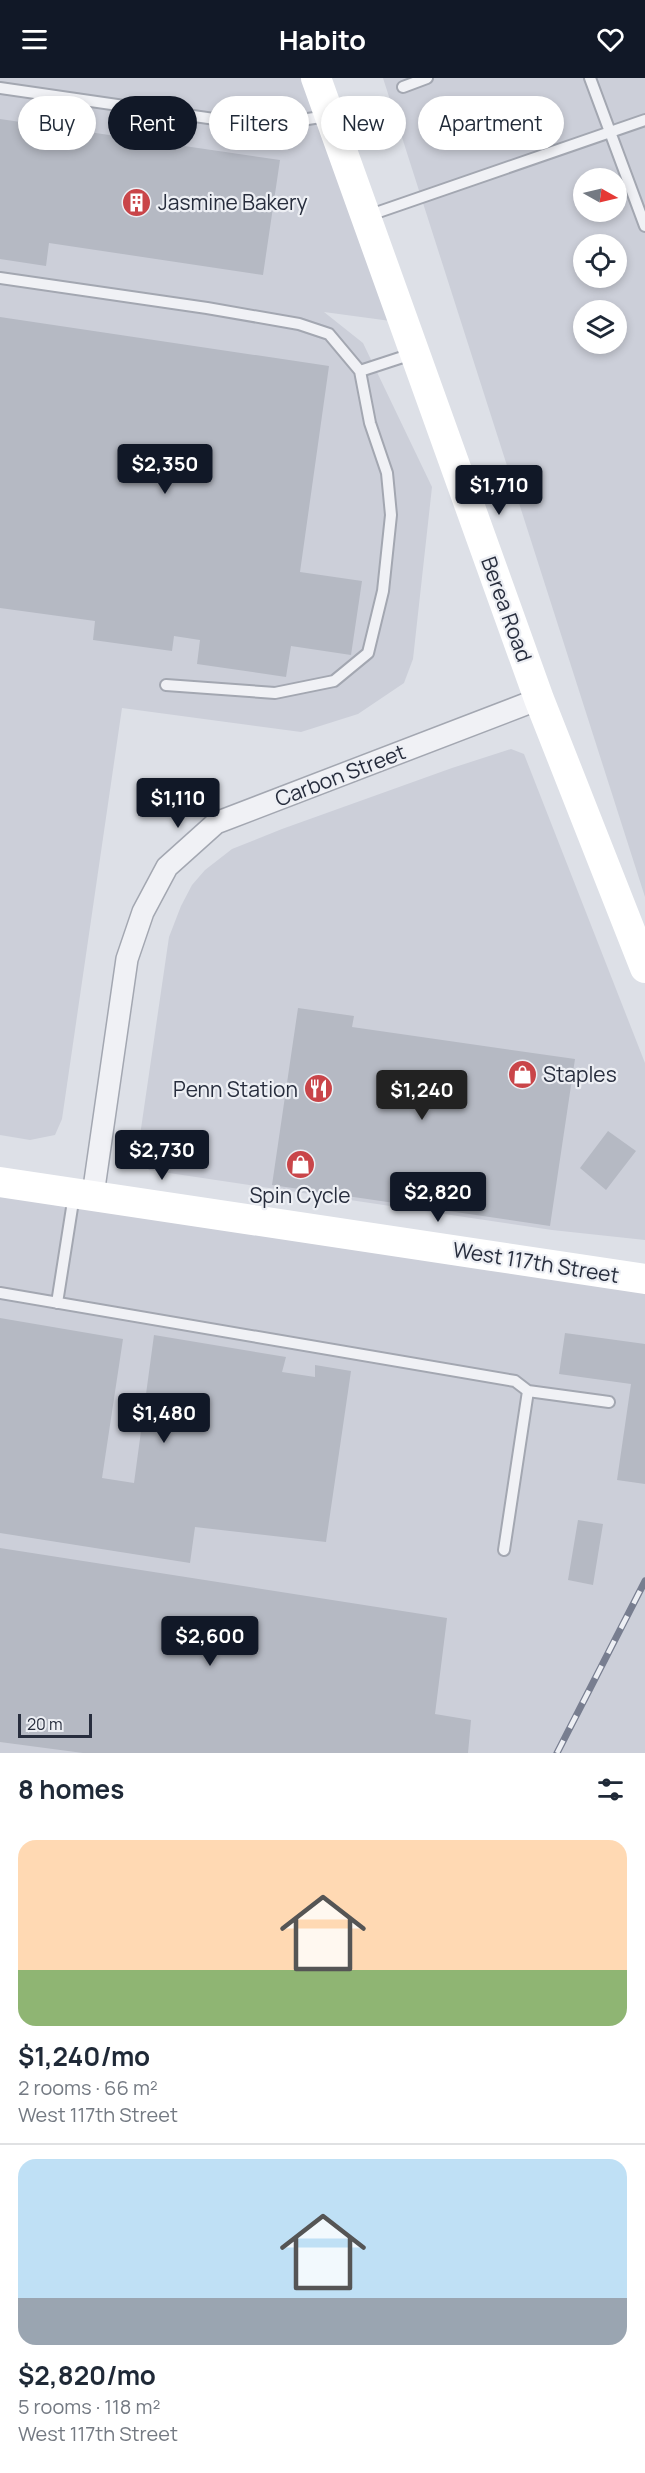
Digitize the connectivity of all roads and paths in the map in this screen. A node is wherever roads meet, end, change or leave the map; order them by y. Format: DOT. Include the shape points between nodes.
graph roads {
  1 [pos="316,78"];
  2 [pos="428,78"];
  3 [pos="590,78"];
  4 [pos="404,87"];
  5 [pos="0,88"];
  6 [pos="323,96"];
  7 [pos="321,116"];
  8 [pos="645,120"];
  9 [pos="610,133"];
  10 [pos="342,150"];
  11 [pos="366,217"];
  12 [pos="645,226"];
  13 [pos="0,278"];
  14 [pos="415,353"];
  15 [pos="360,371"];
  16 [pos="166,685"];
  17 [pos="539,699"];
  18 [pos="645,968"];
  19 [pos="0,1182"];
  20 [pos="84,1194"];
  21 [pos="645,1279"];
  22 [pos="0,1293"];
  23 [pos="57,1303"];
  24 [pos="528,1391"];
  25 [pos="609,1402"];
  26 [pos="504,1550"];
  1 -- 6 [label="main road, Berea Road"];
  2 -- 4 [label="lane"];
  3 -- 9 [label="lane"];
  5 -- 7 [label="lane" via="263,126"];
  8 -- 9 [label="lane"];
  9 -- 11 [label="lane"];
  9 -- 12 [label="lane"];
  10 -- 11 [label="main road, Berea Road"];
  11 -- 14 [label="main road, Berea Road"];
  13 -- 15 [label="lane" via="299,324 329,334"];
  14 -- 15 [label="lane"];
  14 -- 17 [label="main road, Berea Road"];
  15 -- 16 [label="lane" via="370,423 387,473 391,515 383,591 368,654 334,681 275,693"];
  17 -- 18 [label="main road, Berea Road"];
  17 -- 20 [label="street, Carbon Street" via="216,823 166,867 143,912 127,959"];
  19 -- 20 [label="main road, West 117th Street"];
  20 -- 21 [label="main road, West 117th Street"];
  20 -- 23 [label="lane"];
  22 -- 23 [label="lane"];
  23 -- 24 [label="lane" via="515,1381"];
  24 -- 25 [label="lane"];
  24 -- 26 [label="lane"];
}
